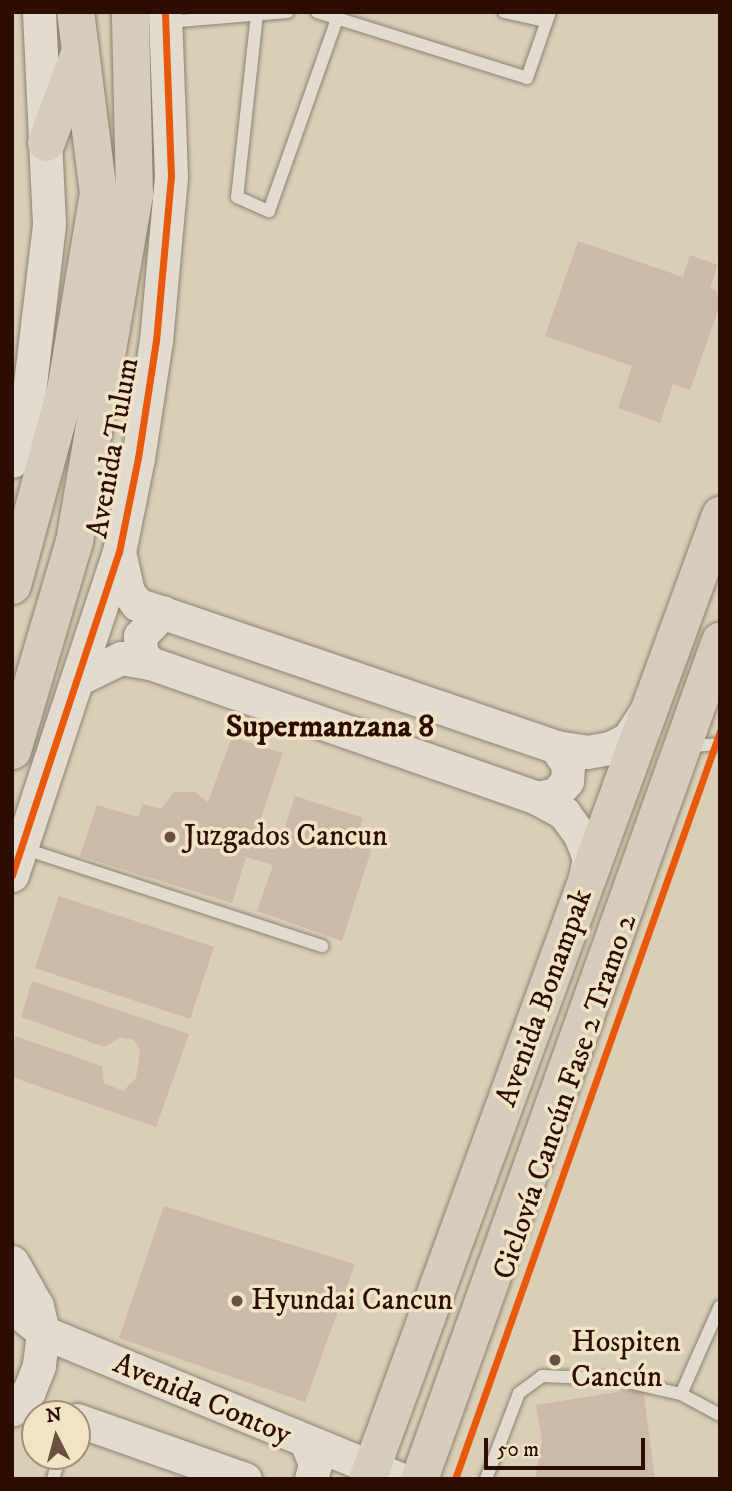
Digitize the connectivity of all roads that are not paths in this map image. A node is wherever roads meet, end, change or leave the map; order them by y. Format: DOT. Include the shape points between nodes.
graph roads {
  1 [pos="39,12"];
  2 [pos="130,12"];
  3 [pos="288,12"];
  4 [pos="317,12"];
  5 [pos="504,12"];
  6 [pos="257,14"];
  7 [pos="166,17"];
  8 [pos="548,17"];
  9 [pos="337,19"];
  10 [pos="78,29"];
  11 [pos="46,142"];
  12 [pos="12,461"];
  13 [pos="720,515"];
  14 [pos="119,552"];
  15 [pos="12,584"];
  16 [pos="163,612"];
  17 [pos="720,640"];
  18 [pos="150,663"];
  19 [pos="78,679"];
  20 [pos="652,702"];
  21 [pos="720,744"];
  22 [pos="683,746"];
  23 [pos="556,747"];
  24 [pos="12,750"];
  25 [pos="537,798"];
  26 [pos="17,862"];
  27 [pos="581,900"];
  28 [pos="322,946"];
  29 [pos="12,1262"];
  30 [pos="720,1306"];
  31 [pos="12,1307"];
  32 [pos="43,1332"];
  33 [pos="681,1394"];
  34 [pos="25,1400"];
  35 [pos="720,1415"];
  36 [pos="91,1425"];
  37 [pos="307,1444"];
  38 [pos="379,1475"];
  39 [pos="245,1479"];
  40 [pos="311,1479"];
  41 [pos="419,1479"];
  42 [pos="486,1479"];
  1 -- 11 [label="street"];
  2 -- 24 [label="main road, Avenida Tulum" via="134,194 74,541"];
  3 -- 6 [label="lane"];
  4 -- 9 [label="lane"];
  5 -- 8 [label="lane"];
  6 -- 7 [label="lane"];
  6 -- 9 [label="lane" via="237,197 269,211"];
  7 -- 14 [label="street, Avenida Tulum" via="171,177 156,341"];
  8 -- 9 [label="lane" via="527,78"];
  10 -- 11 [label="main road"];
  10 -- 15 [label="main road, Avenida Tulum" via="98,193 65,390"];
  11 -- 12 [label="street" via="49,224 28,401"];
  13 -- 20 [label="main road, Avenida Bonampak"];
  14 -- 16 [label="street" via="128,592 137,604"];
  14 -- 19 [label="street, Avenida Tulum"];
  16 -- 18 [label="street" via="141,636 141,653"];
  16 -- 23 [label="street"];
  17 -- 22 [label="main road, Avenida Bonampak"];
  18 -- 19 [label="street" via="121,658"];
  18 -- 25 [label="street"];
  19 -- 26 [label="street, Avenida Tulum"];
  20 -- 23 [label="street" via="628,739 610,748 587,752"];
  20 -- 27 [label="main road, Avenida Bonampak"];
  21 -- 22 [label="lane"];
  22 -- 41 [label="main road, Avenida Bonampak"];
  23 -- 25 [label="street" via="568,765 567,781 556,794"];
  25 -- 27 [label="street" via="565,813 580,835 589,859"];
  26 -- 28 [label="lane"];
  27 -- 38 [label="main road, Avenida Bonampak"];
  29 -- 32 [label="street" via="37,1306"];
  30 -- 33 [label="lane"];
  31 -- 32 [label="street, Avenida Contoy"];
  32 -- 34 [label="street" via="39,1366"];
  32 -- 37 [label="street, Avenida Contoy"];
  33 -- 35 [label="lane"];
  33 -- 42 [label="lane" via="587,1376 542,1376 520,1393"];
  36 -- 39 [label="street, Avenida Contoy"];
  37 -- 38 [label="street, Avenida Contoy"];
  37 -- 40 [label="street" via="315,1464"];
}
